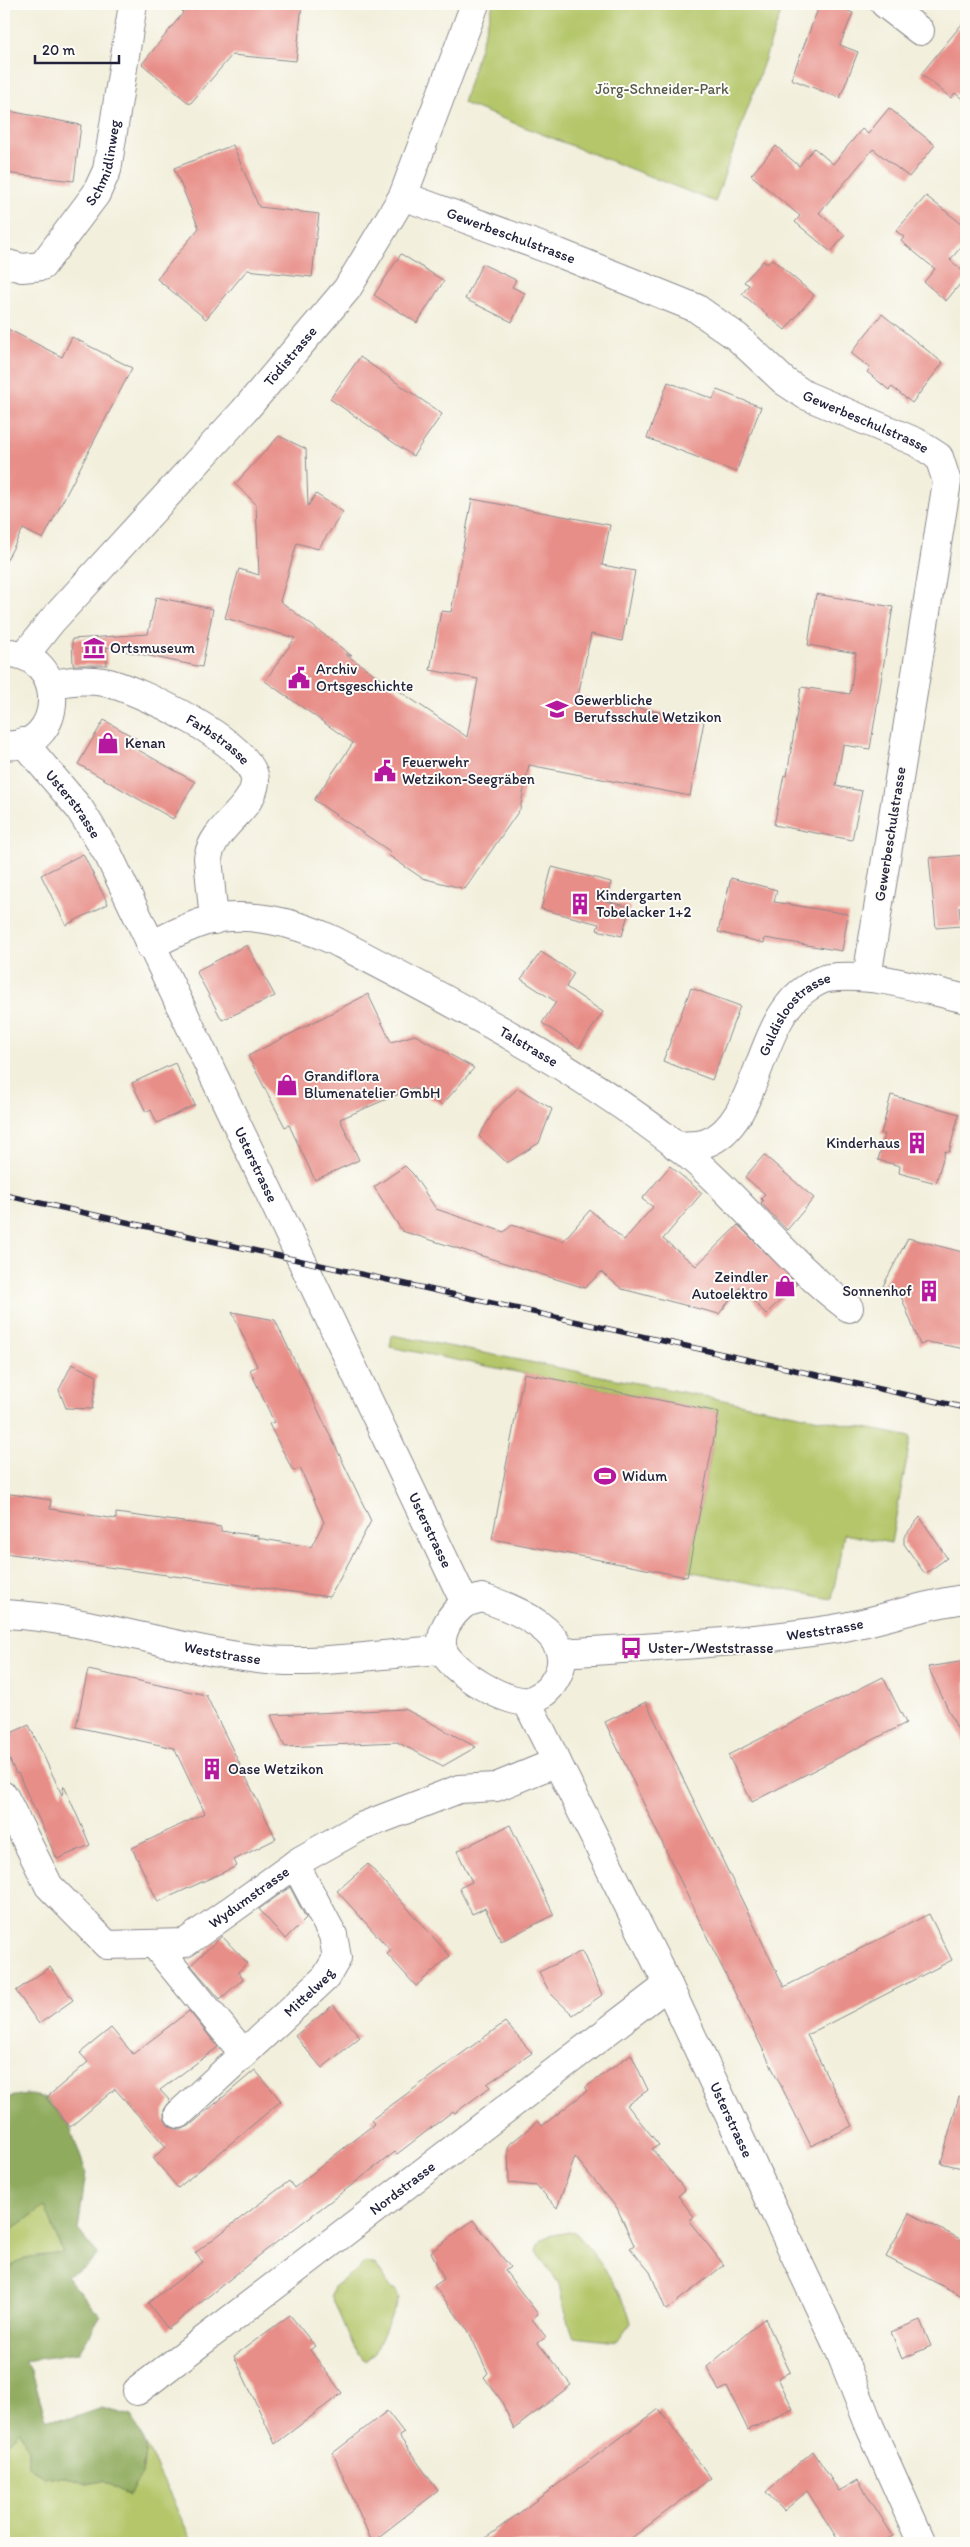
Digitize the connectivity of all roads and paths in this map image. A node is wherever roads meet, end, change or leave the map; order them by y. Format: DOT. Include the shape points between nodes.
graph roads {
  1 [pos="133,4"];
  2 [pos="475,4"];
  3 [pos="885,4"];
  4 [pos="920,31"];
  5 [pos="403,196"];
  6 [pos="4,262"];
  7 [pos="14,655"];
  8 [pos="51,685"];
  9 [pos="13,743"];
  10 [pos="214,920"];
  11 [pos="150,946"];
  12 [pos="867,977"];
  13 [pos="966,999"];
  14 [pos="676,1146"];
  15 [pos="849,1308"];
  16 [pos="966,1598"];
  17 [pos="465,1603"];
  18 [pos="4,1614"];
  19 [pos="444,1650"];
  20 [pos="562,1653"];
  21 [pos="527,1702"];
  22 [pos="557,1762"];
  23 [pos="4,1796"];
  24 [pos="295,1864"];
  25 [pos="154,1944"];
  26 [pos="668,1985"];
  27 [pos="244,2054"];
  28 [pos="179,2114"];
  29 [pos="137,2391"];
  30 [pos="922,2543"];
  1 -- 6 [label="street, Schmidlinweg" via="107,170 96,194 42,266 22,268"];
  2 -- 5 [label="street, Tödistrasse"];
  3 -- 4 [label="street"];
  5 -- 7 [label="street, Tödistrasse" via="347,289 244,411 51,622"];
  5 -- 12 [label="street, Gewerbeschulstrasse" via="696,308 738,337 784,381 805,395 916,442 939,457 947,482"];
  7 -- 8 [label="street" via="40,668"];
  8 -- 9 [label="street" via="54,699 45,726 35,736"];
  8 -- 10 [label="street, Farbstrasse" via="72,679 121,686 202,726 247,762 255,777 252,792 209,848"];
  9 -- 11 [label="street, Usterstrasse" via="79,808 100,838"];
  10 -- 11 [label="street, Talstrasse"];
  10 -- 14 [label="street, Talstrasse" via="242,918 284,923 335,941 517,1040 588,1083"];
  11 -- 17 [label="street, Usterstrasse"];
  12 -- 13 [label="street, Guldisloostrasse"];
  12 -- 14 [label="street, Guldisloostrasse" via="826,978 797,995 777,1021 738,1115 725,1132 706,1143"];
  14 -- 15 [label="street, Talstrasse" via="728,1192 819,1286"];
  16 -- 20 [label="street, Weststrasse" via="842,1627 792,1635"];
  17 -- 19 [label="street" via="449,1620 443,1634"];
  17 -- 20 [label="street" via="482,1598 518,1612 537,1622 554,1638"];
  18 -- 19 [label="street, Weststrasse" via="95,1626 259,1659 314,1661"];
  19 -- 21 [label="street" via="457,1669 479,1683 508,1698"];
  20 -- 21 [label="street" via="560,1670 553,1685 541,1696"];
  21 -- 22 [label="street, Usterstrasse"];
  22 -- 24 [label="street, Wydumstrasse" via="496,1787 452,1791 358,1828"];
  22 -- 26 [label="street, Usterstrasse"];
  23 -- 25 [label="street, Wydumstrasse" via="49,1886 107,1945"];
  24 -- 25 [label="street, Wydumstrasse" via="185,1943"];
  24 -- 27 [label="street, Mittelweg" via="333,1935 337,1958 326,1977"];
  25 -- 27 [label="street"];
  26 -- 29 [label="street, Nordstrasse"];
  26 -- 30 [label="street, Usterstrasse" via="839,2349"];
  27 -- 28 [label="street, Mittelweg"];
}
